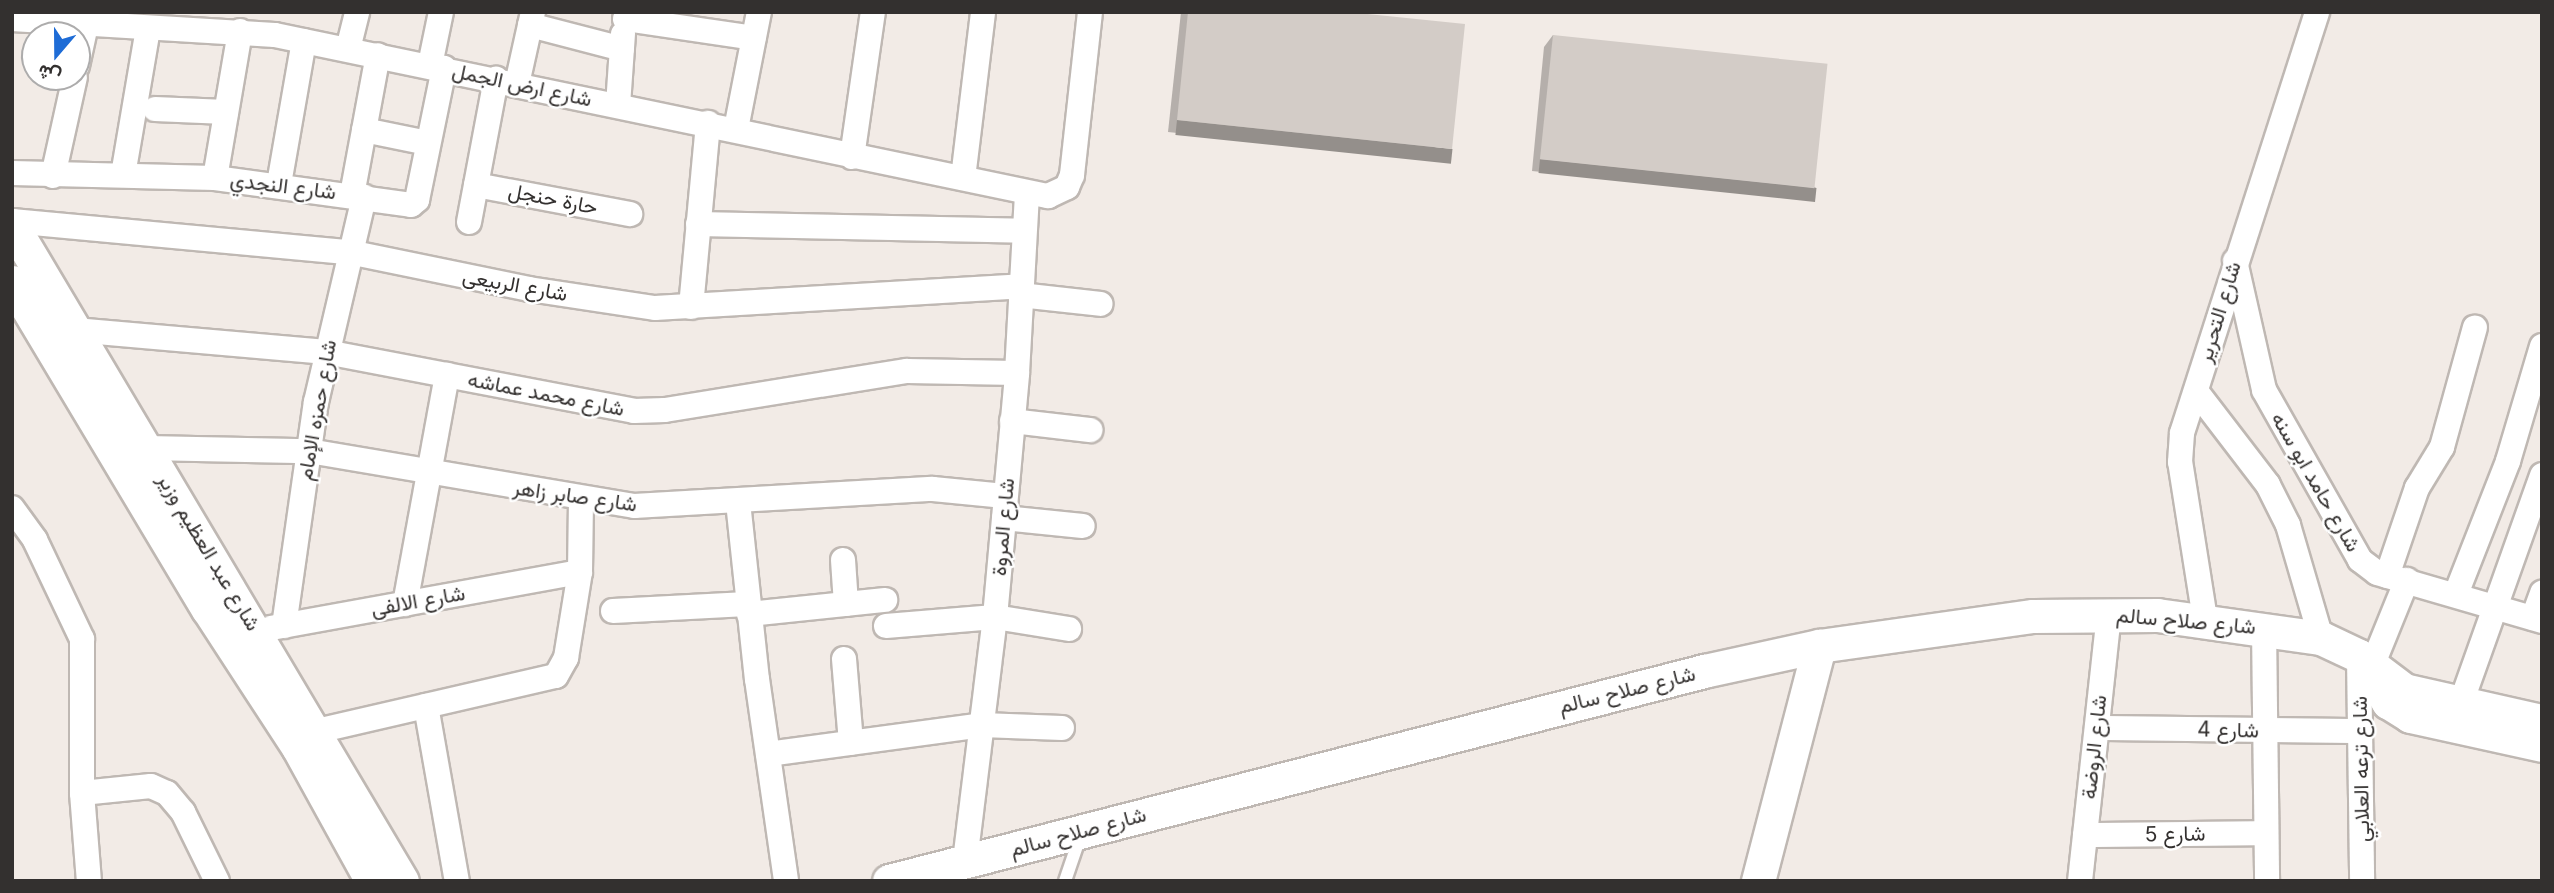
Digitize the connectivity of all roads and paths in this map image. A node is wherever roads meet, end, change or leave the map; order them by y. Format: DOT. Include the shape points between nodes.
graph roads {
  1 [pos="357,12"];
  2 [pos="441,12"];
  3 [pos="759,12"];
  4 [pos="873,12"];
  5 [pos="983,12"];
  6 [pos="1090,12"];
  7 [pos="2317,12"];
  8 [pos="625,16"];
  9 [pos="20,17"];
  10 [pos="532,18"];
  11 [pos="122,19"];
  12 [pos="53,21"];
  13 [pos="200,21"];
  14 [pos="91,24"];
  15 [pos="277,24"];
  16 [pos="148,28"];
  17 [pos="240,31"];
  18 [pos="754,38"];
  19 [pos="304,41"];
  20 [pos="348,49"];
  21 [pos="622,49"];
  22 [pos="378,55"];
  23 [pos="437,67"];
  24 [pos="507,81"];
  25 [pos="72,91"];
  26 [pos="618,105"];
  27 [pos="155,109"];
  28 [pos="226,112"];
  29 [pos="708,124"];
  30 [pos="736,129"];
  31 [pos="364,130"];
  32 [pos="428,143"];
  33 [pos="852,157"];
  34 [pos="12,173"];
  35 [pos="123,175"];
  36 [pos="53,176"];
  37 [pos="215,178"];
  38 [pos="963,178"];
  39 [pos="279,184"];
  40 [pos="476,185"];
  41 [pos="1027,193"];
  42 [pos="358,196"];
  43 [pos="630,214"];
  44 [pos="469,222"];
  45 [pos="698,224"];
  46 [pos="1024,231"];
  47 [pos="16,238"];
  48 [pos="349,252"];
  49 [pos="2235,259"];
  50 [pos="12,282"];
  51 [pos="1020,290"];
  52 [pos="1101,304"];
  53 [pos="691,307"];
  54 [pos="2475,327"];
  55 [pos="75,330"];
  56 [pos="2542,346"];
  57 [pos="326,352"];
  58 [pos="1017,373"];
  59 [pos="447,375"];
  60 [pos="2196,391"];
  61 [pos="1013,421"];
  62 [pos="1090,430"];
  63 [pos="146,448"];
  64 [pos="309,451"];
  65 [pos="429,472"];
  66 [pos="2542,475"];
  67 [pos="581,500"];
  68 [pos="738,502"];
  69 [pos="2537,503"];
  70 [pos="1004,507"];
  71 [pos="12,508"];
  72 [pos="1083,526"];
  73 [pos="2533,527"];
  74 [pos="843,560"];
  75 [pos="200,565"];
  76 [pos="580,572"];
  77 [pos="2397,578"];
  78 [pos="2542,593"];
  79 [pos="2456,594"];
  80 [pos="885,600"];
  81 [pos="221,602"];
  82 [pos="405,604"];
  83 [pos="846,604"];
  84 [pos="2497,606"];
  85 [pos="748,609"];
  86 [pos="613,611"];
  87 [pos="2109,613"];
  88 [pos="995,617"];
  89 [pos="2205,619"];
  90 [pos="2537,619"];
  91 [pos="886,626"];
  92 [pos="2264,627"];
  93 [pos="270,629"];
  94 [pos="1069,629"];
  95 [pos="2321,638"];
  96 [pos="1819,646"];
  97 [pos="844,659"];
  98 [pos="2366,661"];
  99 [pos="2461,703"];
  100 [pos="426,706"];
  101 [pos="2542,721"];
  102 [pos="982,725"];
  103 [pos="1062,727"];
  104 [pos="2096,728"];
  105 [pos="2265,730"];
  106 [pos="317,731"];
  107 [pos="2360,732"];
  108 [pos="851,743"];
  109 [pos="2542,745"];
  110 [pos="768,754"];
  111 [pos="82,793"];
  112 [pos="1082,830"];
  113 [pos="2266,833"];
  114 [pos="2085,835"];
  115 [pos="965,861"];
  116 [pos="89,881"];
  117 [pos="217,881"];
  118 [pos="372,881"];
  119 [pos="402,881"];
  120 [pos="457,881"];
  121 [pos="786,881"];
  122 [pos="888,881"];
  123 [pos="1065,881"];
  124 [pos="1758,881"];
  125 [pos="2080,881"];
  126 [pos="2267,881"];
  127 [pos="2362,881"];
  1 -- 20 [label="street"];
  2 -- 23 [label="street, شارع النجدي"];
  3 -- 18 [label="street"];
  4 -- 33 [label="street"];
  5 -- 38 [label="street"];
  6 -- 41 [label="street, شارع ارض الجمل" via="1072,175 1059,194"];
  7 -- 49 [label="street, شارع التحرير"];
  8 -- 18 [label="street"];
  8 -- 21 [label="street"];
  9 -- 12 [label="street, شارع ارض الجمل"];
  10 -- 21 [label="street"];
  10 -- 24 [label="street"];
  11 -- 14 [label="street, شارع ارض الجمل"];
  11 -- 16 [label="street, شارع ارض الجمل"];
  13 -- 16 [label="street, شارع ارض الجمل"];
  13 -- 17 [label="street, شارع ارض الجمل"];
  15 -- 17 [label="street, شارع ارض الجمل"];
  15 -- 19 [label="street, شارع ارض الجمل"];
  16 -- 35 [label="street"];
  17 -- 28 [label="street"];
  18 -- 30 [label="street"];
  19 -- 20 [label="street, شارع ارض الجمل"];
  19 -- 39 [label="street"];
  20 -- 22 [label="street, شارع ارض الجمل"];
  21 -- 26 [label="street"];
  22 -- 23 [label="street, شارع ارض الجمل"];
  22 -- 31 [label="street, شارع حمزه الإمام"];
  23 -- 24 [label="street, شارع ارض الجمل"];
  23 -- 32 [label="street, شارع النجدي"];
  24 -- 26 [label="street, شارع ارض الجمل"];
  24 -- 40 [label="street"];
  25 -- 36 [label="street"];
  26 -- 29 [label="street, شارع ارض الجمل"];
  27 -- 28 [label="street"];
  28 -- 37 [label="street"];
  29 -- 30 [label="street, شارع ارض الجمل"];
  29 -- 45 [label="street"];
  30 -- 33 [label="street, شارع ارض الجمل"];
  31 -- 32 [label="street"];
  31 -- 42 [label="street, شارع حمزه الإمام"];
  32 -- 42 [label="street, شارع النجدي" via="414,204"];
  33 -- 38 [label="street, شارع ارض الجمل"];
  34 -- 36 [label="street, شارع النجدي"];
  35 -- 36 [label="street, شارع النجدي"];
  35 -- 37 [label="street, شارع النجدي"];
  37 -- 39 [label="street, شارع النجدي"];
  38 -- 41 [label="street, شارع ارض الجمل"];
  39 -- 42 [label="street, شارع النجدي"];
  40 -- 43 [label="street, حارة حنجل"];
  40 -- 44 [label="street"];
  41 -- 46 [label="street, شارع المروة"];
  42 -- 48 [label="street, شارع حمزه الإمام"];
  45 -- 46 [label="street"];
  45 -- 53 [label="street"];
  46 -- 51 [label="street, شارع المروة"];
  47 -- 48 [label="street, شارع الربيعى"];
  47 -- 55 [label="street, شارع عبد العظيم وزير"];
  48 -- 53 [label="street, شارع الربيعى" via="529,289 655,308"];
  48 -- 57 [label="street, شارع حمزه الإمام"];
  49 -- 60 [label="street, شارع التحرير"];
  49 -- 77 [label="street, شارع حامد ابو سنه" via="2264,390 2360,560"];
  50 -- 75 [label="street, شارع عبد العظيم وزير"];
  51 -- 52 [label="street, شارع الربيعى"];
  51 -- 53 [label="street, شارع الربيعى"];
  51 -- 58 [label="street, شارع المروة"];
  54 -- 77 [label="street" via="2442,447 2417,488"];
  55 -- 57 [label="street, شارع محمد عماشه"];
  55 -- 63 [label="street, شارع عبد العظيم وزير"];
  56 -- 79 [label="street" via="2508,461"];
  57 -- 59 [label="street, شارع محمد عماشه"];
  57 -- 64 [label="street, شارع حمزه الإمام"];
  58 -- 59 [label="street, شارع محمد عماشه" via="907,371 665,410 634,411"];
  58 -- 61 [label="street, شارع المروة"];
  59 -- 65 [label="street"];
  60 -- 89 [label="street, شارع التحرير" via="2182,433 2180,462"];
  60 -- 95 [label="street" via="2268,485 2288,525"];
  61 -- 62 [label="street"];
  61 -- 70 [label="street, شارع المروة"];
  63 -- 64 [label="street, شارع صابر زاهر"];
  63 -- 75 [label="street, شارع عبد العظيم وزير"];
  64 -- 65 [label="street, شارع صابر زاهر"];
  64 -- 93 [label="street, شارع حمزه الإمام"];
  65 -- 67 [label="street, شارع صابر زاهر"];
  65 -- 82 [label="street"];
  66 -- 69 [label="street"];
  67 -- 68 [label="street, شارع صابر زاهر" via="634,506"];
  67 -- 76 [label="street"];
  68 -- 70 [label="street, شارع صابر زاهر" via="933,489"];
  68 -- 85 [label="street"];
  69 -- 73 [label="street"];
  70 -- 72 [label="street, شارع صابر زاهر"];
  70 -- 88 [label="street, شارع المروة"];
  71 -- 111 [label="street" via="35,541 82,639"];
  73 -- 84 [label="street"];
  74 -- 83 [label="street"];
  75 -- 81 [label="street, شارع عبد العظيم وزير"];
  76 -- 82 [label="street, شارع الالفى"];
  76 -- 100 [label="street" via="566,658 556,676"];
  77 -- 79 [label="street, شارع حامد ابو سنه"];
  77 -- 98 [label="street"];
  78 -- 90 [label="street"];
  79 -- 84 [label="street, شارع حامد ابو سنه"];
  80 -- 83 [label="street"];
  81 -- 93 [label="street, شارع عبد العظيم وزير"];
  81 -- 118 [label="street, شارع عبد العظيم وزير"];
  82 -- 93 [label="street, شارع الالفى"];
  83 -- 85 [label="street"];
  84 -- 90 [label="street, شارع حامد ابو سنه"];
  84 -- 99 [label="street"];
  85 -- 86 [label="street"];
  85 -- 110 [label="street"];
  87 -- 89 [label="street, شارع صلاح سالم"];
  87 -- 96 [label="street, شارع صلاح سالم" via="2033,615"];
  87 -- 104 [label="street, شارع الروضة"];
  88 -- 91 [label="street"];
  88 -- 94 [label="street"];
  88 -- 102 [label="street, شارع المروة"];
  89 -- 92 [label="street, شارع صلاح سالم"];
  92 -- 95 [label="street, شارع صلاح سالم"];
  92 -- 105 [label="street"];
  93 -- 106 [label="street, شارع عبد العظيم وزير"];
  95 -- 98 [label="street, شارع صلاح سالم"];
  96 -- 112 [label="street, شارع صلاح سالم" via="1591,698"];
  96 -- 124 [label="street"];
  97 -- 108 [label="street"];
  98 -- 99 [label="street, شارع صلاح سالم" via="2404,690"];
  98 -- 107 [label="street, شارع ترعه العلابي"];
  98 -- 109 [label="street" via="2380,691 2410,716"];
  99 -- 101 [label="street, شارع صلاح سالم"];
  100 -- 106 [label="street"];
  100 -- 120 [label="street"];
  102 -- 103 [label="street"];
  102 -- 108 [label="street"];
  102 -- 115 [label="street, شارع المروة"];
  104 -- 105 [label="street, شارع 4"];
  104 -- 114 [label="street, شارع الروضة"];
  105 -- 107 [label="street, شارع 4"];
  105 -- 113 [label="street"];
  106 -- 119 [label="street, شارع عبد العظيم وزير"];
  107 -- 127 [label="street, شارع ترعه العلابي"];
  108 -- 110 [label="street"];
  110 -- 121 [label="street"];
  111 -- 116 [label="street"];
  111 -- 117 [label="street" via="151,786 167,793 183,812"];
  112 -- 115 [label="street, شارع صلاح سالم"];
  112 -- 123 [label="lane"];
  113 -- 114 [label="street, شارع 5"];
  113 -- 126 [label="street"];
  114 -- 125 [label="street, شارع الروضة"];
  115 -- 122 [label="street, شارع صلاح سالم"];
}
